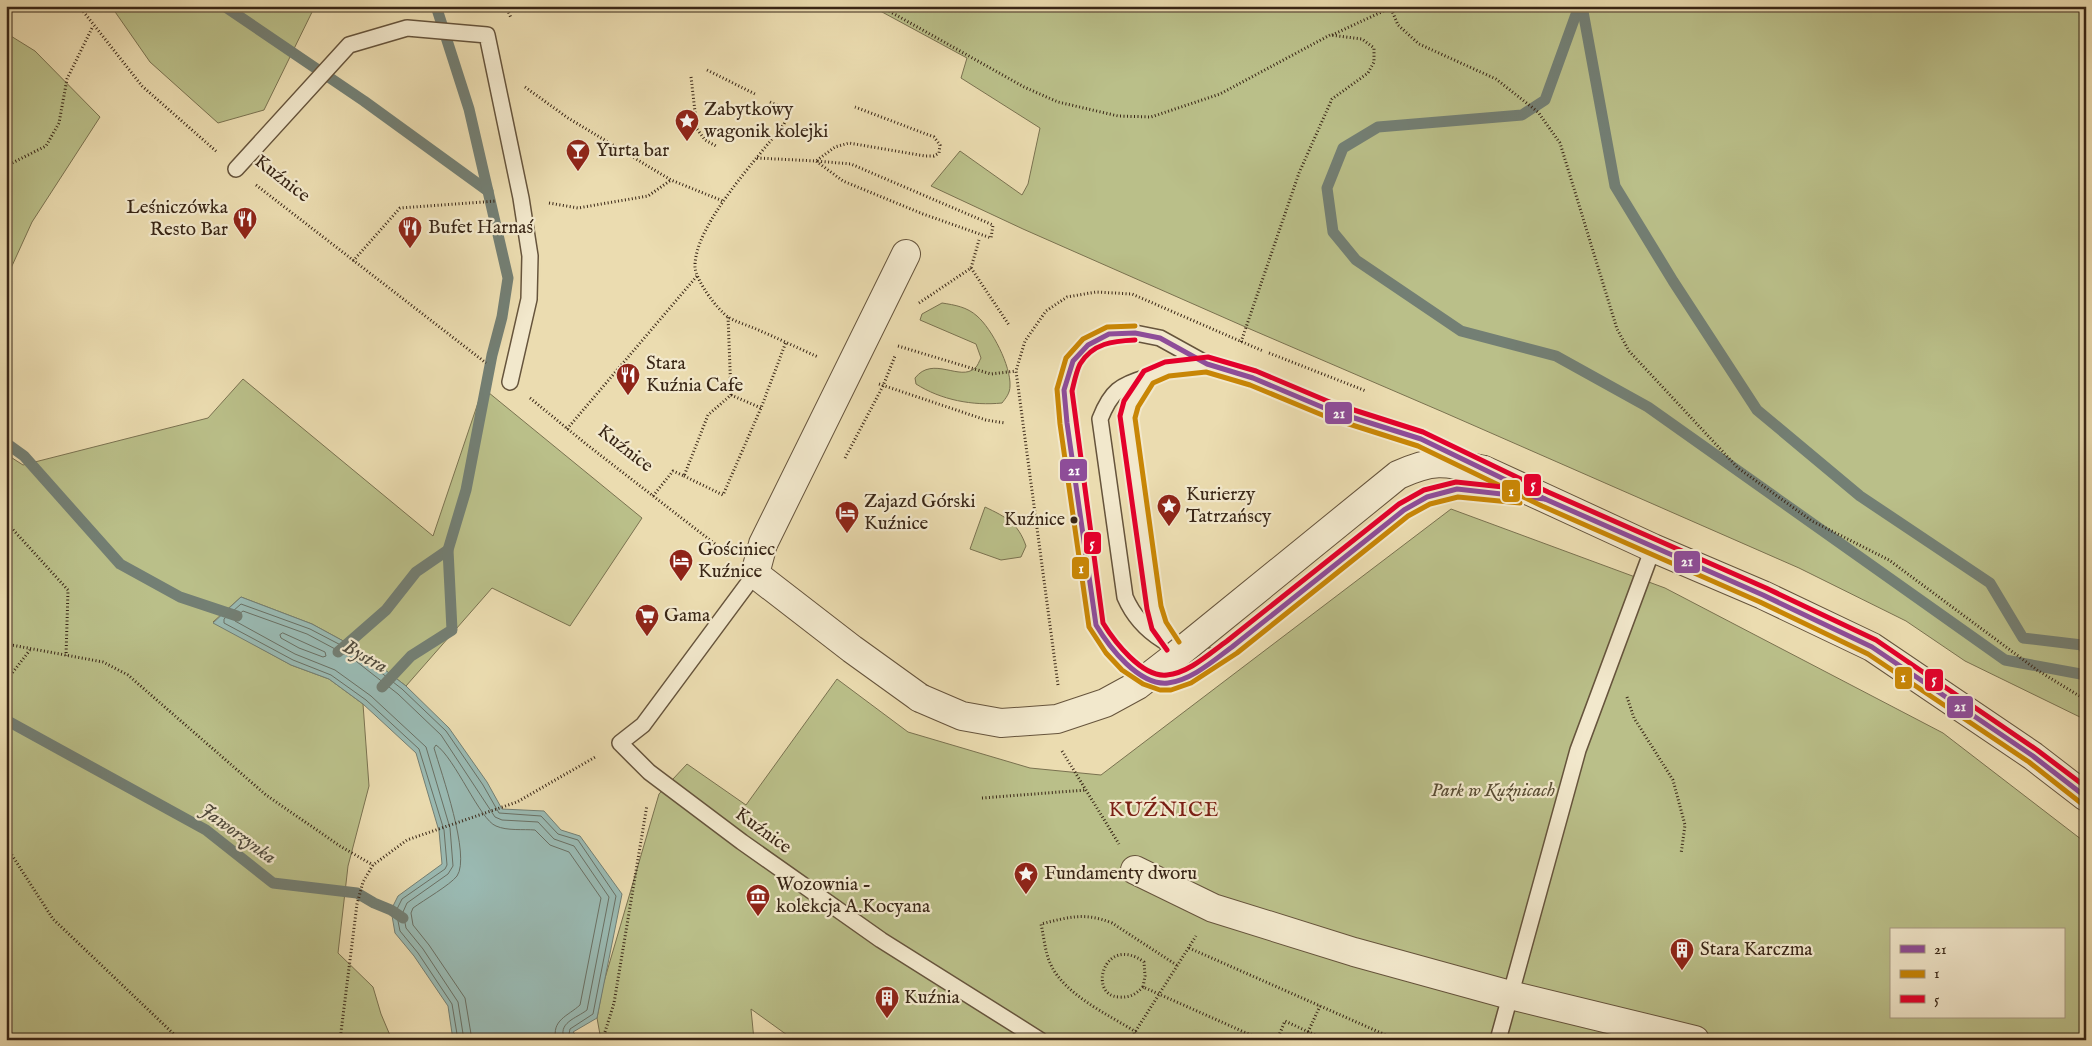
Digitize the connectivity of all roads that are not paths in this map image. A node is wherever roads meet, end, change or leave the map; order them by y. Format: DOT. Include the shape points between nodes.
graph roads {
  1 [pos="236,169"];
  2 [pos="906,254"];
  3 [pos="1207,364"];
  4 [pos="1148,377"];
  5 [pos="510,382"];
  6 [pos="1484,470"];
  7 [pos="1545,499"];
  8 [pos="1652,548"];
  9 [pos="755,574"];
  10 [pos="1173,646"];
  11 [pos="1218,656"];
  12 [pos="2086,798"];
  13 [pos="1135,870"];
  14 [pos="1510,994"];
  15 [pos="1033,1038"];
  16 [pos="1498,1040"];
  17 [pos="1696,1040"];
  1 -- 5 [label="lane" via="349,45 407,28 487,35 514,199 530,256 529,299"];
  2 -- 9 [label="street" via="763,544"];
  3 -- 4 [label="lane" via="1167,369"];
  3 -- 6 [label="lane" via="1253,378 1329,410 1421,439"];
  3 -- 11 [label="lane" via="1160,338 1136,333 1109,334 1088,345 1073,361 1064,390 1092,604 1096,625 1108,647 1144,677 1161,684 1182,679"];
  4 -- 10 [label="lane" via="1131,404 1127,417 1154,608 1159,625"];
  4 -- 10 [label="lane" via="1125,383 1107,402 1100,419 1125,597 1141,624"];
  6 -- 7 [label="street"];
  6 -- 9 [label="street, bridge" via="1445,462 1419,465 1398,475 1138,685 1105,703 1057,719 1001,724 962,716 920,698"];
  7 -- 8 [label="street"];
  7 -- 11 [label="lane" via="1457,489 1427,497 1404,510"];
  8 -- 12 [label="street" via="1763,595 1872,647 2033,756"];
  8 -- 14 [label="lane" via="1578,750"];
  9 -- 15 [label="lane, Kuźnice" via="643,725 620,744 653,775 742,842 882,940"];
  10 -- 11 [label="lane" via="1187,652"];
  13 -- 14 [label="street" via="1213,908 1354,952"];
  14 -- 16 [label="lane"];
  14 -- 17 [label="street"];
}
